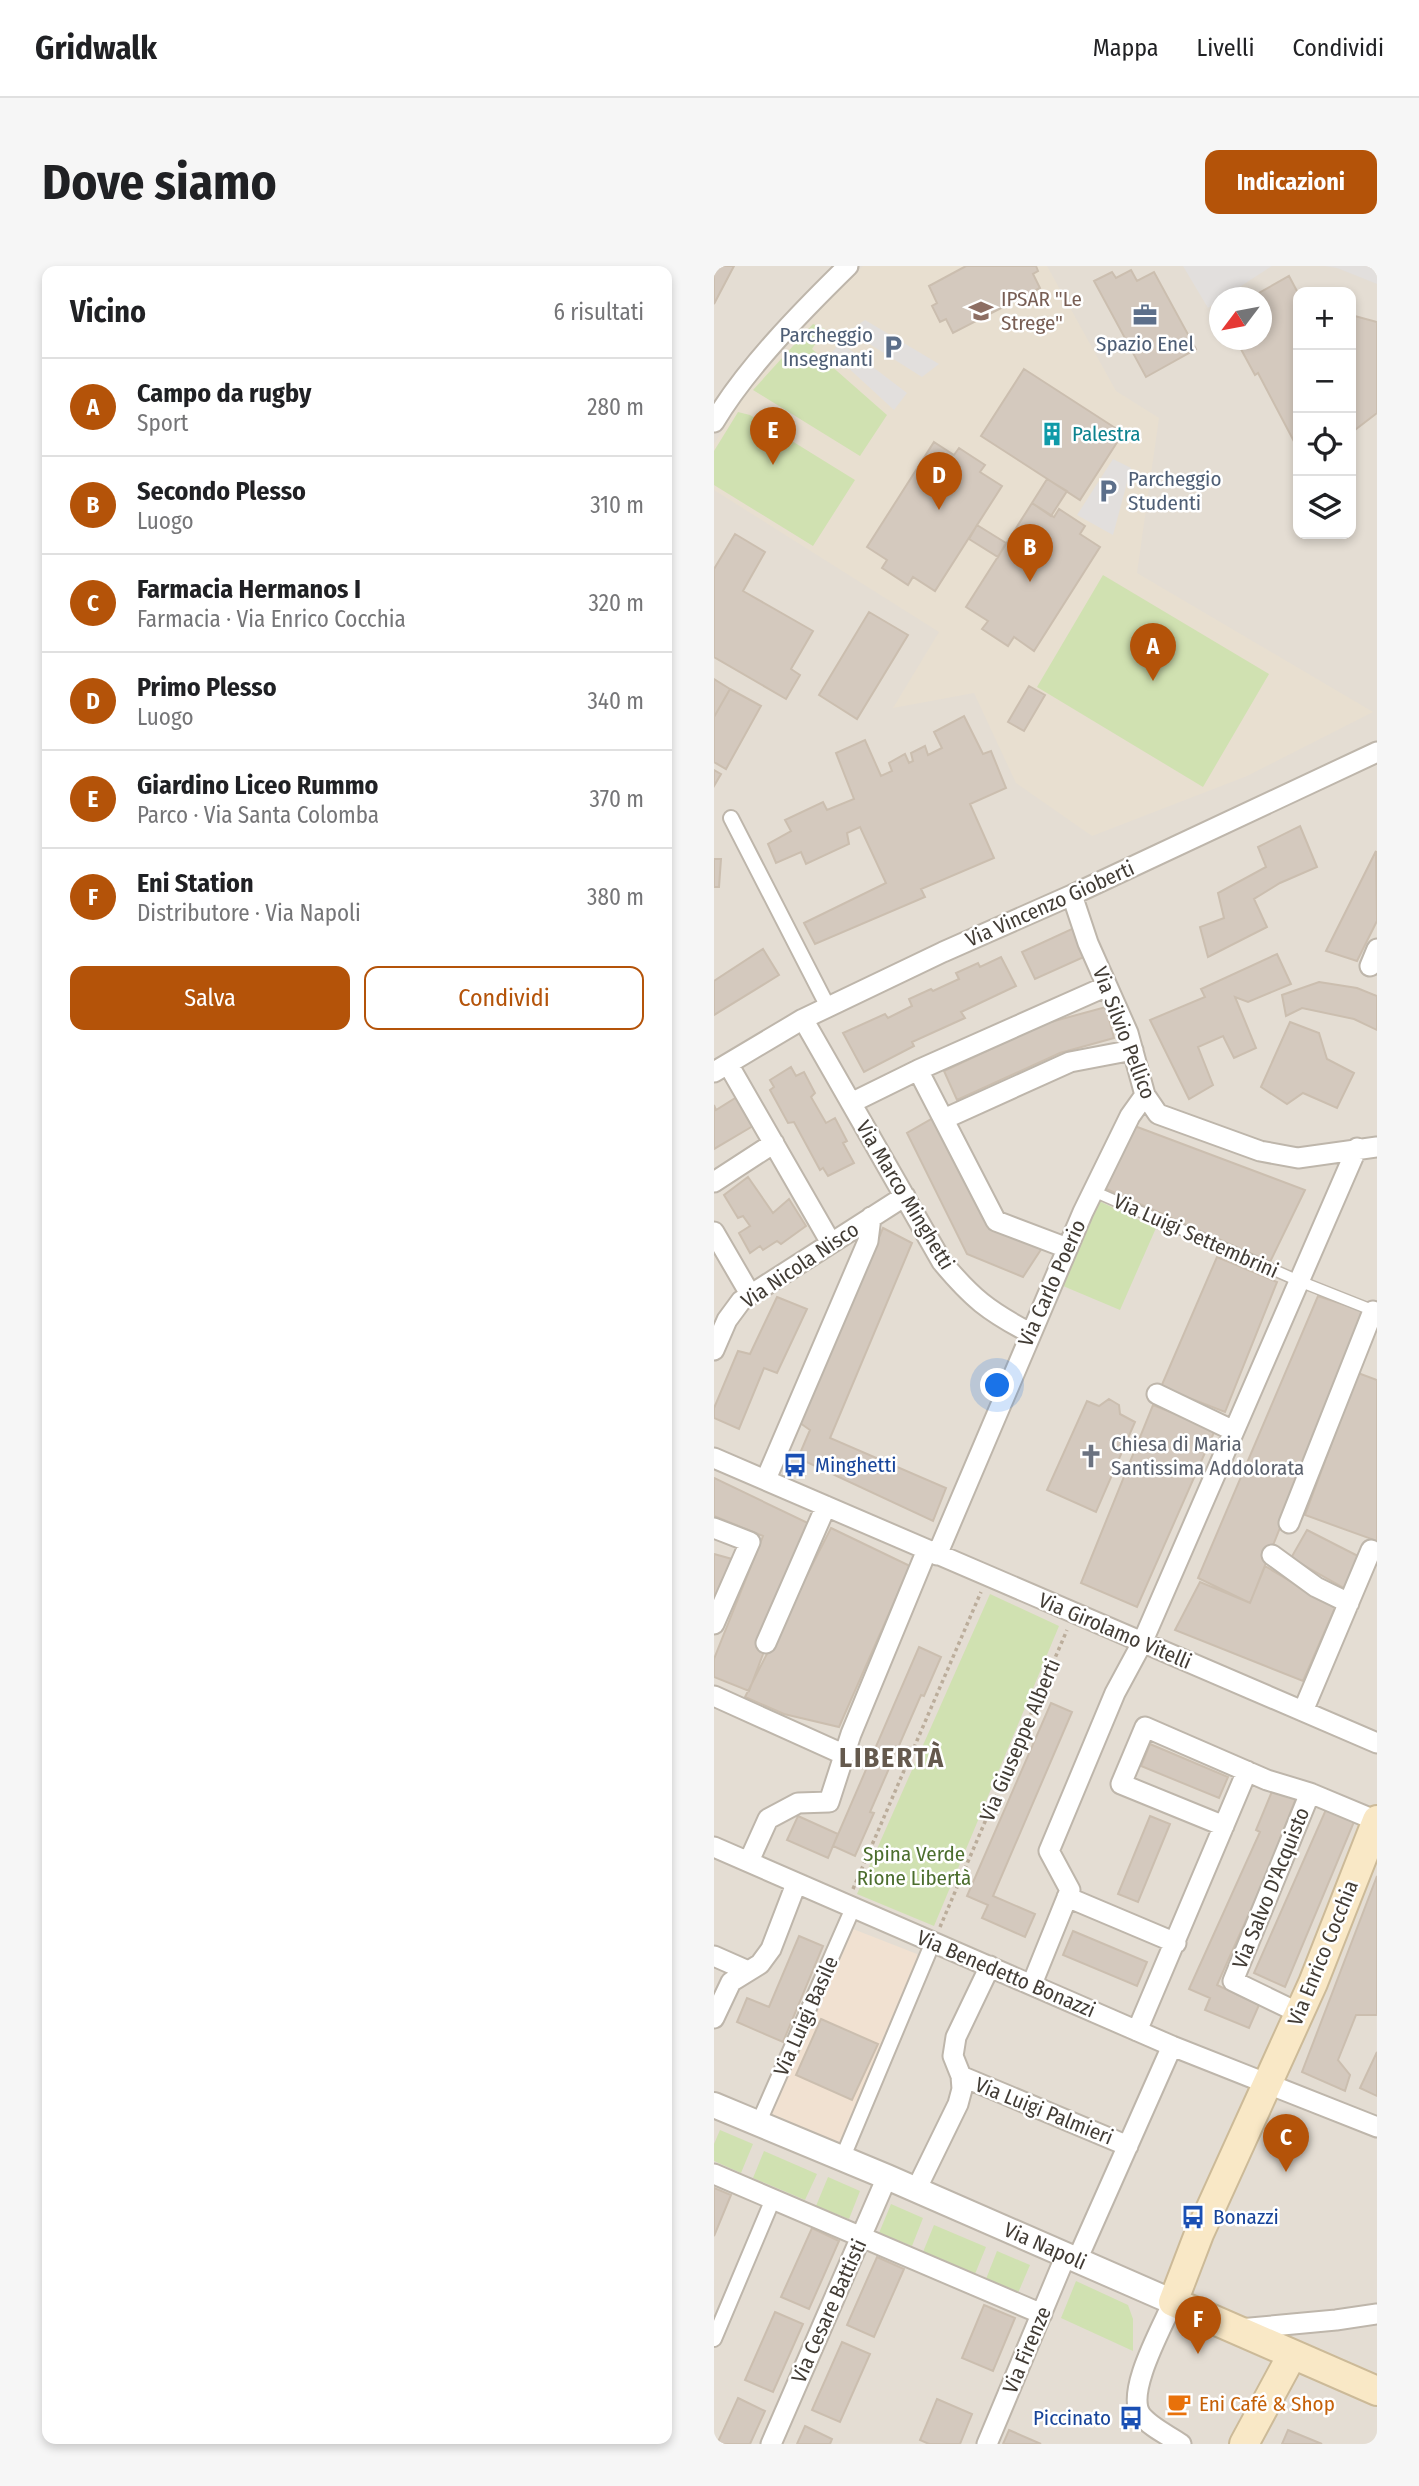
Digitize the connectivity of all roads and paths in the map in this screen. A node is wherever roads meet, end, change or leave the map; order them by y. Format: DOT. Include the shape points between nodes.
graph roads {
  1 [pos="848,266"];
  2 [pos="714,422"];
  3 [pos="1377,752"];
  4 [pos="731,818"];
  5 [pos="1072,895"];
  6 [pos="1107,985"];
  7 [pos="828,1007"];
  8 [pos="803,1018"];
  9 [pos="1133,1049"];
  10 [pos="721,1068"];
  11 [pos="918,1070"];
  12 [pos="1145,1095"];
  13 [pos="851,1103"];
  14 [pos="944,1119"];
  15 [pos="774,1143"];
  16 [pos="1377,1147"];
  17 [pos="1357,1148"];
  18 [pos="714,1182"];
  19 [pos="1093,1191"];
  20 [pos="905,1196"];
  21 [pos="871,1217"];
  22 [pos="714,1232"];
  23 [pos="831,1243"];
  24 [pos="1067,1248"];
  25 [pos="1299,1281"];
  26 [pos="750,1294"];
  27 [pos="1375,1312"];
  28 [pos="1030,1332"];
  29 [pos="714,1350"];
  30 [pos="1157,1394"];
  31 [pos="1234,1431"];
  32 [pos="714,1458"];
  33 [pos="766,1479"];
  34 [pos="826,1506"];
  35 [pos="1289,1523"];
  36 [pos="714,1528"];
  37 [pos="1371,1550"];
  38 [pos="932,1553"];
  39 [pos="1272,1555"];
  40 [pos="981,1592"];
  41 [pos="1349,1603"];
  42 [pos="714,1624"];
  43 [pos="1067,1630"];
  44 [pos="766,1643"];
  45 [pos="1142,1643"];
  46 [pos="714,1696"];
  47 [pos="1303,1711"];
  48 [pos="1377,1743"];
  49 [pos="845,1755"];
  50 [pos="1247,1771"];
  51 [pos="1310,1793"];
  52 [pos="1377,1820"];
  53 [pos="1224,1826"];
  54 [pos="714,1847"];
  55 [pos="749,1861"];
  56 [pos="796,1884"];
  57 [pos="1067,1898"];
  58 [pos="849,1907"];
  59 [pos="933,1942"];
  60 [pos="1175,1943"];
  61 [pos="714,1955"];
  62 [pos="990,1966"];
  63 [pos="748,1971"];
  64 [pos="1032,1984"];
  65 [pos="1299,2013"];
  66 [pos="714,2018"];
  67 [pos="1137,2031"];
  68 [pos="1172,2046"];
  69 [pos="961,2076"];
  70 [pos="1265,2084"];
  71 [pos="714,2105"];
  72 [pos="758,2124"];
  73 [pos="1377,2127"];
  74 [pos="1128,2146"];
  75 [pos="842,2159"];
  76 [pos="714,2174"];
  77 [pos="887,2177"];
  78 [pos="916,2190"];
  79 [pos="774,2199"];
  80 [pos="861,2237"];
  81 [pos="1071,2258"];
  82 [pos="1174,2302"];
  83 [pos="1042,2314"];
  84 [pos="1377,2314"];
  85 [pos="1234,2330"];
  86 [pos="714,2339"];
  87 [pos="1292,2355"];
  88 [pos="1377,2391"];
  89 [pos="771,2444"];
  90 [pos="987,2444"];
  91 [pos="1181,2444"];
  92 [pos="1244,2444"];
  1 -- 2 [label="street" via="790,326"];
  3 -- 5 [label="street, Via Vincenzo Gioberti"];
  4 -- 7 [label="street"];
  5 -- 6 [label="street, Via Silvio Pellico"];
  5 -- 7 [label="street, Via Vincenzo Gioberti"];
  6 -- 9 [label="street, Via Silvio Pellico"];
  6 -- 11 [label="street, Via Marco Minghetti"];
  7 -- 8 [label="street, Via Vincenzo Gioberti"];
  8 -- 10 [label="street, Via Vincenzo Gioberti"];
  8 -- 13 [label="street, Via Marco Minghetti"];
  9 -- 12 [label="street, Via Silvio Pellico"];
  9 -- 14 [label="street" via="1070,1062"];
  10 -- 15 [label="street, Via Vincenzo Gioberti"];
  11 -- 13 [label="street, Via Marco Minghetti"];
  11 -- 14 [label="street"];
  12 -- 17 [label="street, Via Silvio Pellico" via="1158,1114 1260,1151 1298,1158"];
  12 -- 19 [label="street, Via Carlo Poerio"];
  13 -- 20 [label="street, Via Marco Minghetti"];
  14 -- 24 [label="street" via="996,1221"];
  15 -- 18 [label="street"];
  15 -- 23 [label="street, Via Vincenzo Gioberti"];
  16 -- 17 [label="street, Via Silvio Pellico"];
  17 -- 25 [label="street, Via Luigi Settembrini"];
  19 -- 24 [label="street, Via Carlo Poerio"];
  19 -- 25 [label="lane, Via Luigi Settembrini"];
  20 -- 21 [label="street, Via Nicola Nisco"];
  20 -- 28 [label="street, Via Marco Minghetti" via="942,1262 966,1291 993,1313"];
  21 -- 23 [label="street, Via Nicola Nisco"];
  21 -- 33 [label="street" via="868,1241"];
  22 -- 26 [label="street"];
  23 -- 26 [label="street, Via Nicola Nisco"];
  24 -- 28 [label="street, Via Carlo Poerio"];
  25 -- 27 [label="lane, Via Luigi Settembrini"];
  25 -- 31 [label="street, Via Luigi Settembrini"];
  26 -- 29 [label="street, Via Nicola Nisco" via="727,1320"];
  27 -- 35 [label="street"];
  28 -- 38 [label="street, Via Carlo Poerio"];
  30 -- 31 [label="street"];
  31 -- 45 [label="street, Via Luigi Settembrini"];
  32 -- 33 [label="street, Via Girolamo Vitelli"];
  33 -- 34 [label="street, Via Girolamo Vitelli"];
  34 -- 38 [label="street, Via Girolamo Vitelli"];
  34 -- 44 [label="street"];
  36 -- 42 [label="street" via="750,1542"];
  37 -- 41 [label="street"];
  38 -- 45 [label="street, Via Girolamo Vitelli"];
  38 -- 49 [label="street"];
  39 -- 41 [label="street" via="1316,1587"];
  40 -- 58 [label="path"];
  41 -- 47 [label="street"];
  43 -- 59 [label="path, Via Giuseppe Alberti"];
  45 -- 47 [label="street, Via Girolamo Vitelli"];
  45 -- 57 [label="street, Via Luigi Settembrini" via="1115,1693 1049,1851 1070,1890"];
  46 -- 49 [label="street"];
  47 -- 48 [label="street, Via Girolamo Vitelli"];
  49 -- 55 [label="street" via="829,1802 798,1803 768,1819"];
  50 -- 51 [label="street"];
  50 -- 53 [label="street"];
  50 -- 53 [label="street" via="1145,1727 1121,1784"];
  51 -- 52 [label="street, Via Salvo D'Acquisto"];
  51 -- 65 [label="street, Via Salvo D'Acquisto" via="1233,1981"];
  52 -- 65 [label="main road, Via Enrico Cocchia"];
  53 -- 60 [label="street"];
  54 -- 55 [label="street, Via Benedetto Bonazzi"];
  55 -- 56 [label="street, Via Benedetto Bonazzi"];
  56 -- 58 [label="street, Via Benedetto Bonazzi"];
  56 -- 63 [label="street" via="771,1949"];
  57 -- 60 [label="street"];
  57 -- 64 [label="street"];
  58 -- 59 [label="street, Via Benedetto Bonazzi"];
  58 -- 72 [label="street, Via Luigi Basile"];
  59 -- 62 [label="street, Via Benedetto Bonazzi"];
  59 -- 75 [label="street"];
  60 -- 67 [label="street"];
  61 -- 63 [label="street"];
  62 -- 64 [label="street, Via Benedetto Bonazzi"];
  62 -- 69 [label="street" via="956,2037 953,2056"];
  63 -- 66 [label="street" via="731,1982"];
  64 -- 67 [label="street, Via Benedetto Bonazzi"];
  65 -- 70 [label="main road, Via Enrico Cocchia"];
  67 -- 68 [label="street, Via Benedetto Bonazzi"];
  68 -- 70 [label="street, Via Benedetto Bonazzi"];
  68 -- 74 [label="street, Via Firenze"];
  69 -- 74 [label="street, Via Luigi Palmieri"];
  69 -- 78 [label="street" via="958,2104"];
  70 -- 73 [label="street"];
  70 -- 82 [label="main road, Via Enrico Cocchia"];
  71 -- 72 [label="street, Via Napoli"];
  72 -- 75 [label="street, Via Napoli"];
  74 -- 81 [label="street, Via Firenze"];
  75 -- 77 [label="street, Via Napoli"];
  76 -- 79 [label="street"];
  77 -- 78 [label="street, Via Napoli"];
  77 -- 80 [label="street, Via Cesare Battisti"];
  78 -- 81 [label="street, Via Napoli"];
  79 -- 80 [label="street"];
  79 -- 86 [label="street"];
  80 -- 83 [label="street"];
  80 -- 89 [label="street, Via Cesare Battisti"];
  81 -- 82 [label="street, Via Napoli"];
  81 -- 83 [label="street, Via Firenze"];
  82 -- 85 [label="main road, Via Napoli"];
  82 -- 91 [label="street" via="1136,2397 1139,2413"];
  83 -- 90 [label="street, Via Firenze"];
  84 -- 85 [label="street"];
  85 -- 87 [label="main road, Via Napoli"];
  87 -- 88 [label="main road, Via Napoli"];
  87 -- 92 [label="main road"];
}
